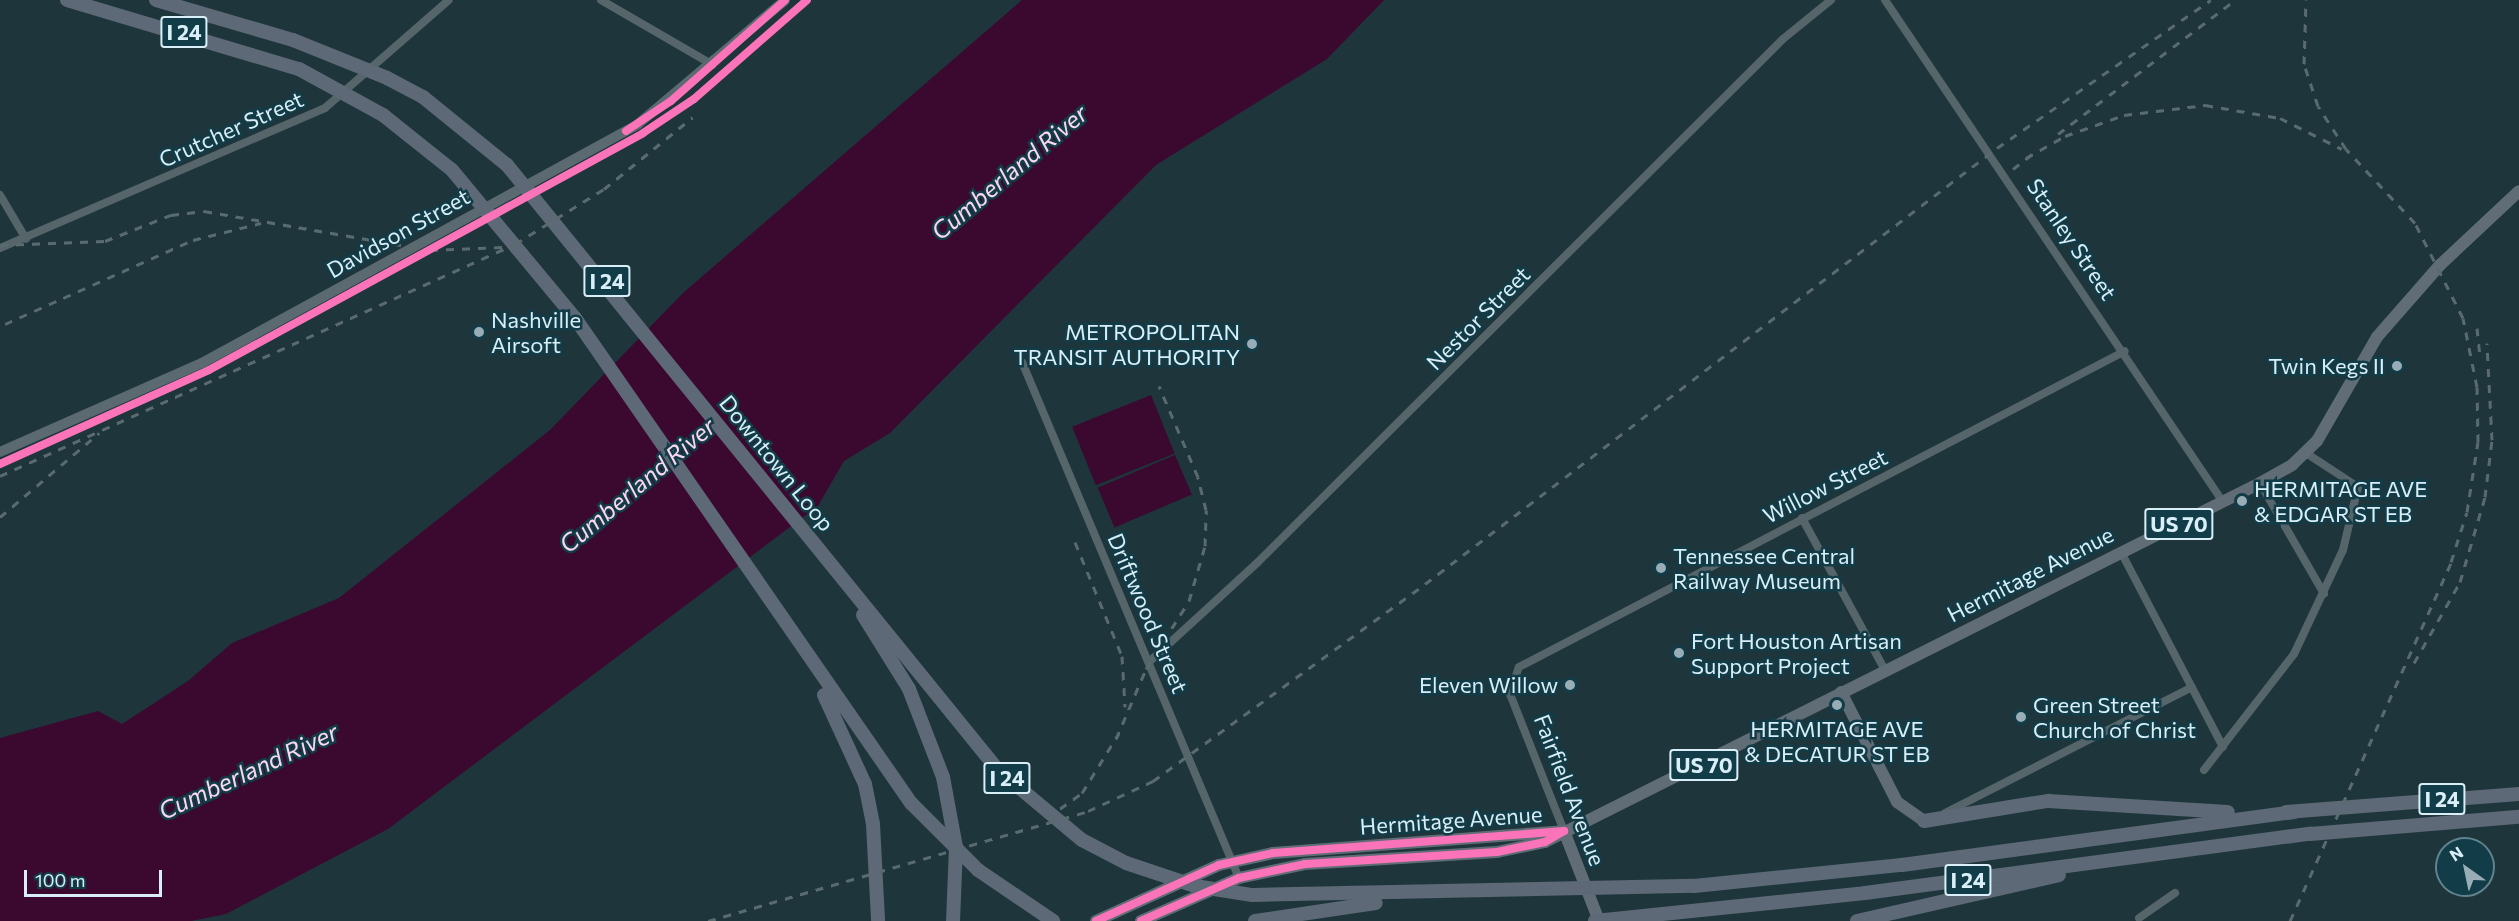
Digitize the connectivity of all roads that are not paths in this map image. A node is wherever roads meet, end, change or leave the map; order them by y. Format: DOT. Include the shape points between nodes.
graph roads {
  1 [pos="67,0"];
  2 [pos="156,0"];
  3 [pos="449,0"];
  4 [pos="601,0"];
  5 [pos="785,0"];
  6 [pos="1831,0"];
  7 [pos="1885,0"];
  8 [pos="169,3"];
  9 [pos="713,65"];
  10 [pos="2519,191"];
  11 [pos="0,195"];
  12 [pos="26,238"];
  13 [pos="0,248"];
  14 [pos="2125,351"];
  15 [pos="1022,362"];
  16 [pos="0,452"];
  17 [pos="2306,453"];
  18 [pos="2260,483"];
  19 [pos="2223,502"];
  20 [pos="1802,518"];
  21 [pos="2121,552"];
  22 [pos="831,561"];
  23 [pos="2324,594"];
  24 [pos="781,617"];
  25 [pos="1149,662"];
  26 [pos="1886,670"];
  27 [pos="1513,675"];
  28 [pos="2192,687"];
  29 [pos="1841,692"];
  30 [pos="2223,747"];
  31 [pos="2204,770"];
  32 [pos="2519,794"];
  33 [pos="2294,812"];
  34 [pos="2519,817"];
  35 [pos="1924,822"];
  36 [pos="1564,831"];
  37 [pos="2123,858"];
  38 [pos="1232,862"];
  39 [pos="1239,878"];
  40 [pos="2175,894"];
  41 [pos="1422,895"];
  42 [pos="1049,919"];
  43 [pos="2138,920"];
  44 [pos="878,921"];
  45 [pos="953,921"];
  46 [pos="1096,921"];
  47 [pos="1141,921"];
  48 [pos="1255,921"];
  49 [pos="1597,921"];
  50 [pos="1857,921"];
  1 -- 24 [label="highway, I 24" via="299,69 416,138 488,209 575,318"];
  2 -- 8 [label="highway, Downtown Loop / I 24"];
  3 -- 12 [label="street, Crutcher Street" via="325,108"];
  4 -- 9 [label="street"];
  5 -- 9 [label="street, Davidson Street"];
  6 -- 25 [label="street, Nestor Street" via="1782,39 1282,537"];
  7 -- 14 [label="street, Stanley Street"];
  8 -- 22 [label="highway, Downtown Loop / I 24" via="335,55 423,97 507,165"];
  9 -- 16 [label="street, Davidson Street" via="638,124 222,352"];
  10 -- 17 [label="main road, Hermitage Avenue / US 70" via="2440,265 2377,337"];
  11 -- 12 [label="street"];
  12 -- 13 [label="street, Crutcher Street"];
  14 -- 19 [label="street, Stanley Street"];
  14 -- 20 [label="street, Willow Street"];
  15 -- 25 [label="street, Driftwood Street"];
  17 -- 18 [label="main road, Hermitage Avenue / US 70"];
  17 -- 23 [label="street" via="2358,487 2343,550"];
  18 -- 19 [label="main road, Hermitage Avenue / US 70"];
  18 -- 23 [label="street"];
  19 -- 21 [label="main road, Hermitage Avenue / US 70"];
  20 -- 26 [label="street"];
  20 -- 27 [label="street, Willow Street" via="1613,614"];
  21 -- 26 [label="main road, Hermitage Avenue / US 70"];
  21 -- 28 [label="street"];
  22 -- 41 [label="highway, I 24" via="948,711 1038,807 1082,840 1126,863 1195,886 1252,895"];
  22 -- 45 [label="highway" via="909,689 933,743 956,847"];
  23 -- 30 [label="street" via="2277,681"];
  24 -- 42 [label="highway, I 24" via="911,803 978,870"];
  24 -- 44 [label="highway" via="852,745 873,824"];
  25 -- 38 [label="street, Driftwood Street"];
  26 -- 29 [label="main road, Hermitage Avenue / US 70"];
  27 -- 36 [label="street, Fairfield Avenue" via="1510,694"];
  28 -- 30 [label="street"];
  28 -- 35 [label="street"];
  29 -- 35 [label="main road" via="1899,806"];
  29 -- 36 [label="main road, Hermitage Avenue / US 70" via="1621,808"];
  30 -- 31 [label="street"];
  32 -- 33 [label="highway, I 24"];
  33 -- 35 [label="highway" via="2192,812 2048,801"];
  33 -- 41 [label="highway, I 24" via="1816,876 1610,889"];
  34 -- 37 [label="highway, I 24" via="2358,829"];
  36 -- 38 [label="main road, Hermitage Avenue / US 70" via="1324,845"];
  36 -- 39 [label="main road, Hermitage Avenue / US 70" via="1545,842 1497,852 1305,864"];
  36 -- 49 [label="main road, Fairfield Avenue"];
  37 -- 49 [label="highway, I 24"];
  37 -- 50 [label="highway" via="1928,909"];
  38 -- 39 [label="street, Driftwood Street"];
  38 -- 46 [label="main road, Hermitage Avenue / US 70"];
  39 -- 47 [label="main road, Hermitage Avenue / US 70"];
  40 -- 43 [label="street"];
  41 -- 48 [label="highway"];
}
